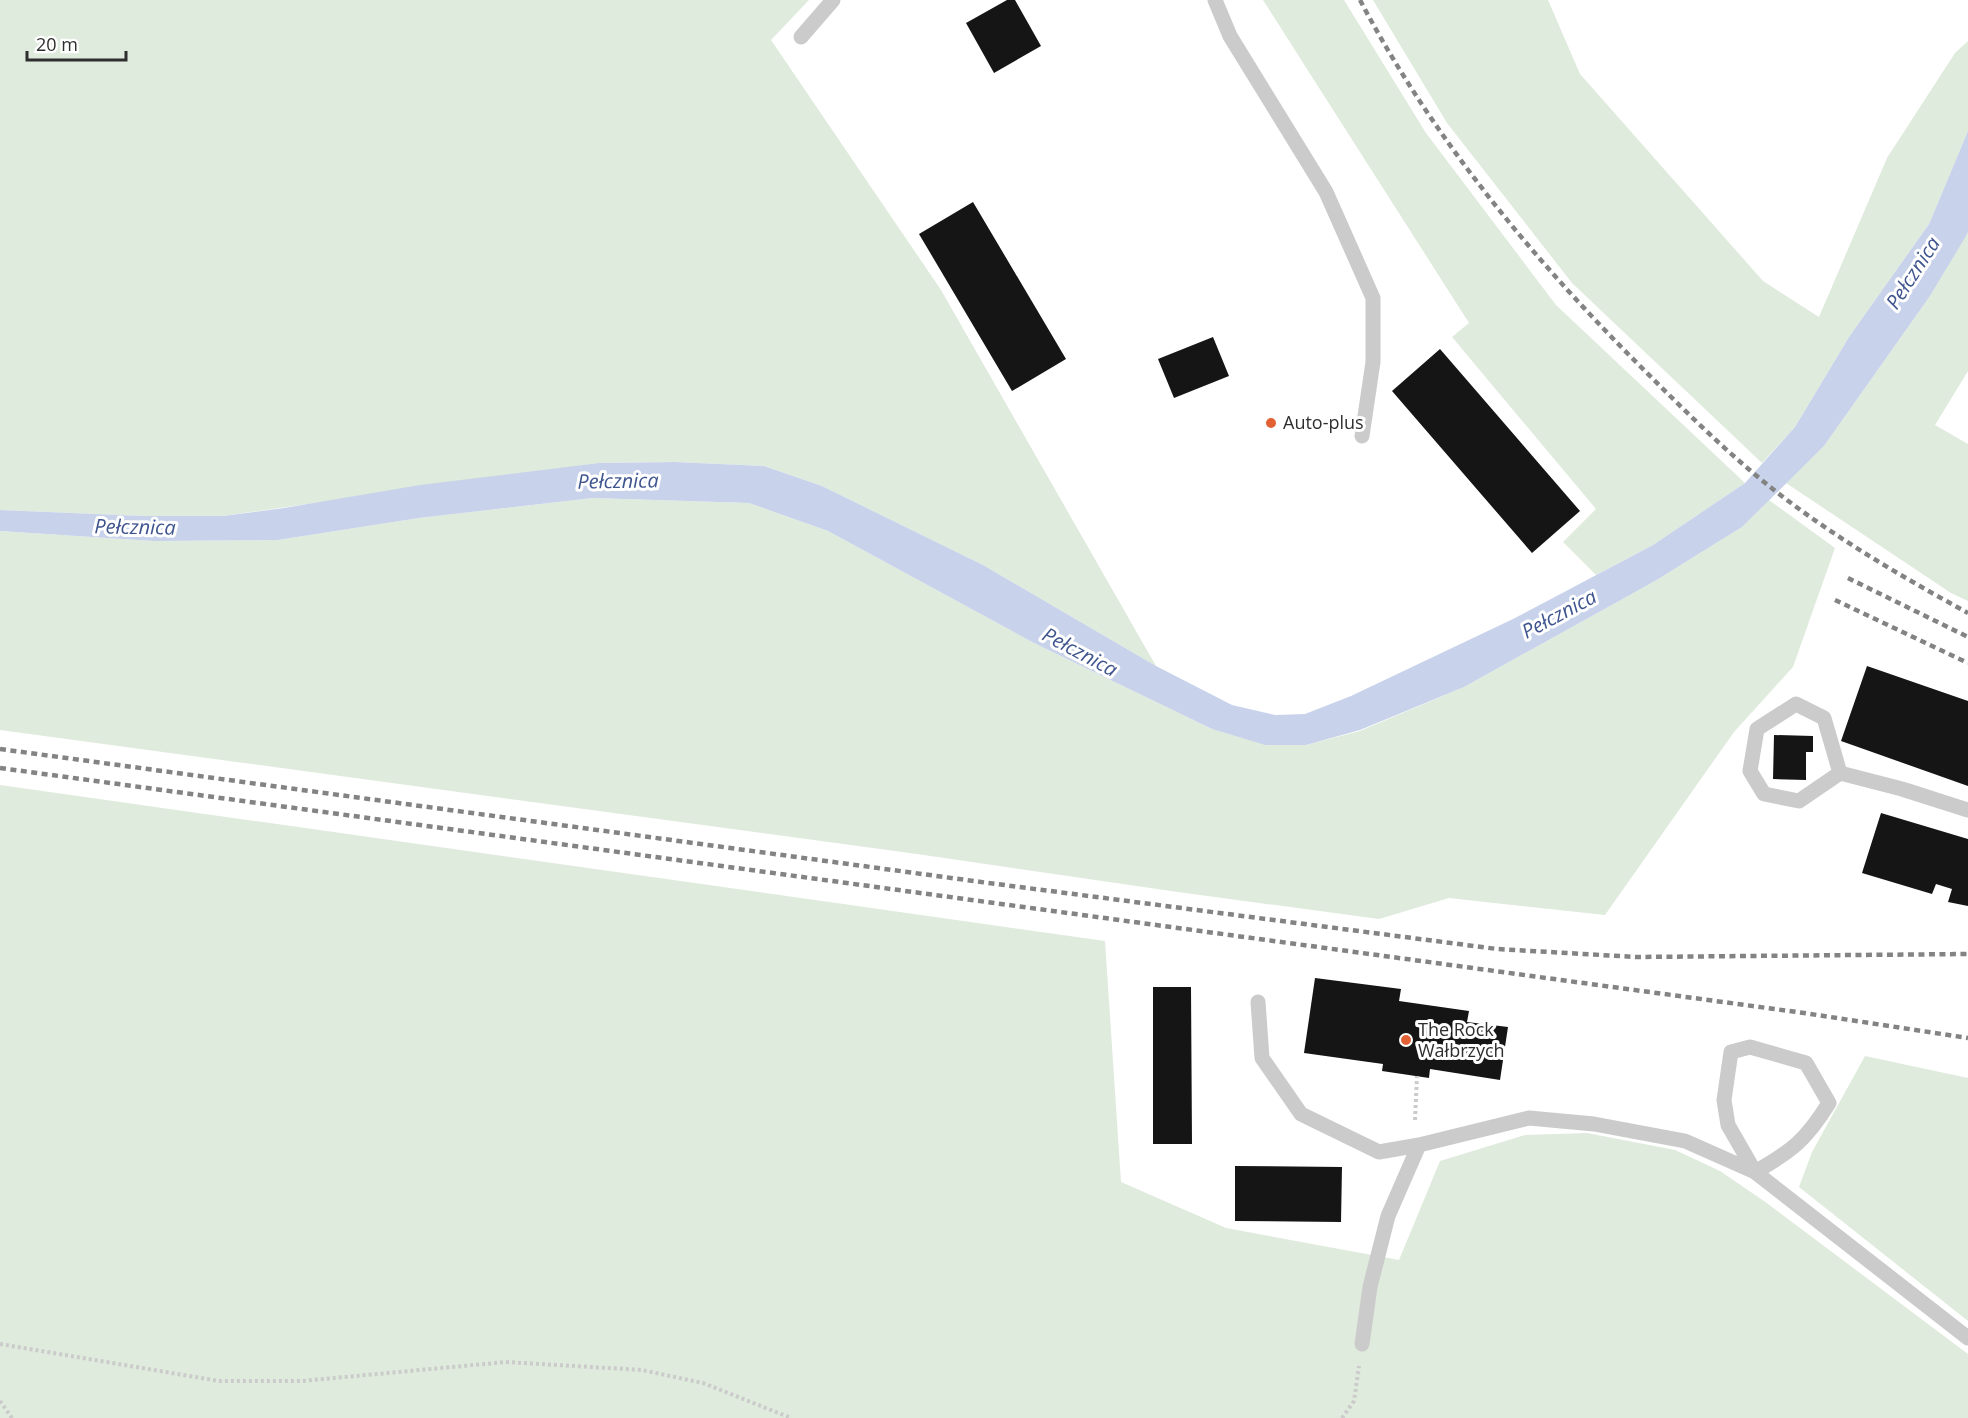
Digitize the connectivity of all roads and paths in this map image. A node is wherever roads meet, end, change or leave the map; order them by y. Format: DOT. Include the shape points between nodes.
graph roads {
  1 [pos="834,0"];
  2 [pos="1215,0"];
  3 [pos="801,37"];
  4 [pos="1362,436"];
  5 [pos="1840,773"];
  6 [pos="1968,810"];
  7 [pos="1258,1002"];
  8 [pos="1418,1076"];
  9 [pos="1414,1126"];
  10 [pos="1419,1145"];
  11 [pos="1755,1172"];
  12 [pos="1968,1338"];
  13 [pos="0,1344"];
  14 [pos="1362,1344"];
  15 [pos="0,1401"];
  16 [pos="12,1418"];
  17 [pos="791,1418"];
  18 [pos="1342,1418"];
  1 -- 3 [label="lane"];
  2 -- 4 [label="lane" via="1230,36 1326,192 1373,298 1373,362"];
  5 -- 5 [label="lane" via="1799,801 1764,794 1750,771 1757,729 1796,704 1824,718"];
  5 -- 6 [label="lane"];
  7 -- 10 [label="lane" via="1262,1058 1301,1114 1379,1152"];
  8 -- 9 [label="path"];
  10 -- 11 [label="lane" via="1529,1119 1594,1124 1684,1141"];
  10 -- 14 [label="lane" via="1388,1216 1370,1287"];
  11 -- 11 [label="lane" via="1787,1154 1812,1129 1829,1103 1806,1063 1750,1047 1731,1052 1724,1100 1728,1125"];
  11 -- 12 [label="lane"];
  13 -- 17 [label="path" via="219,1380 302,1380 506,1362 642,1370 703,1383"];
  14 -- 18 [label="path" via="1354,1401"];
  15 -- 16 [label="path"];
}
